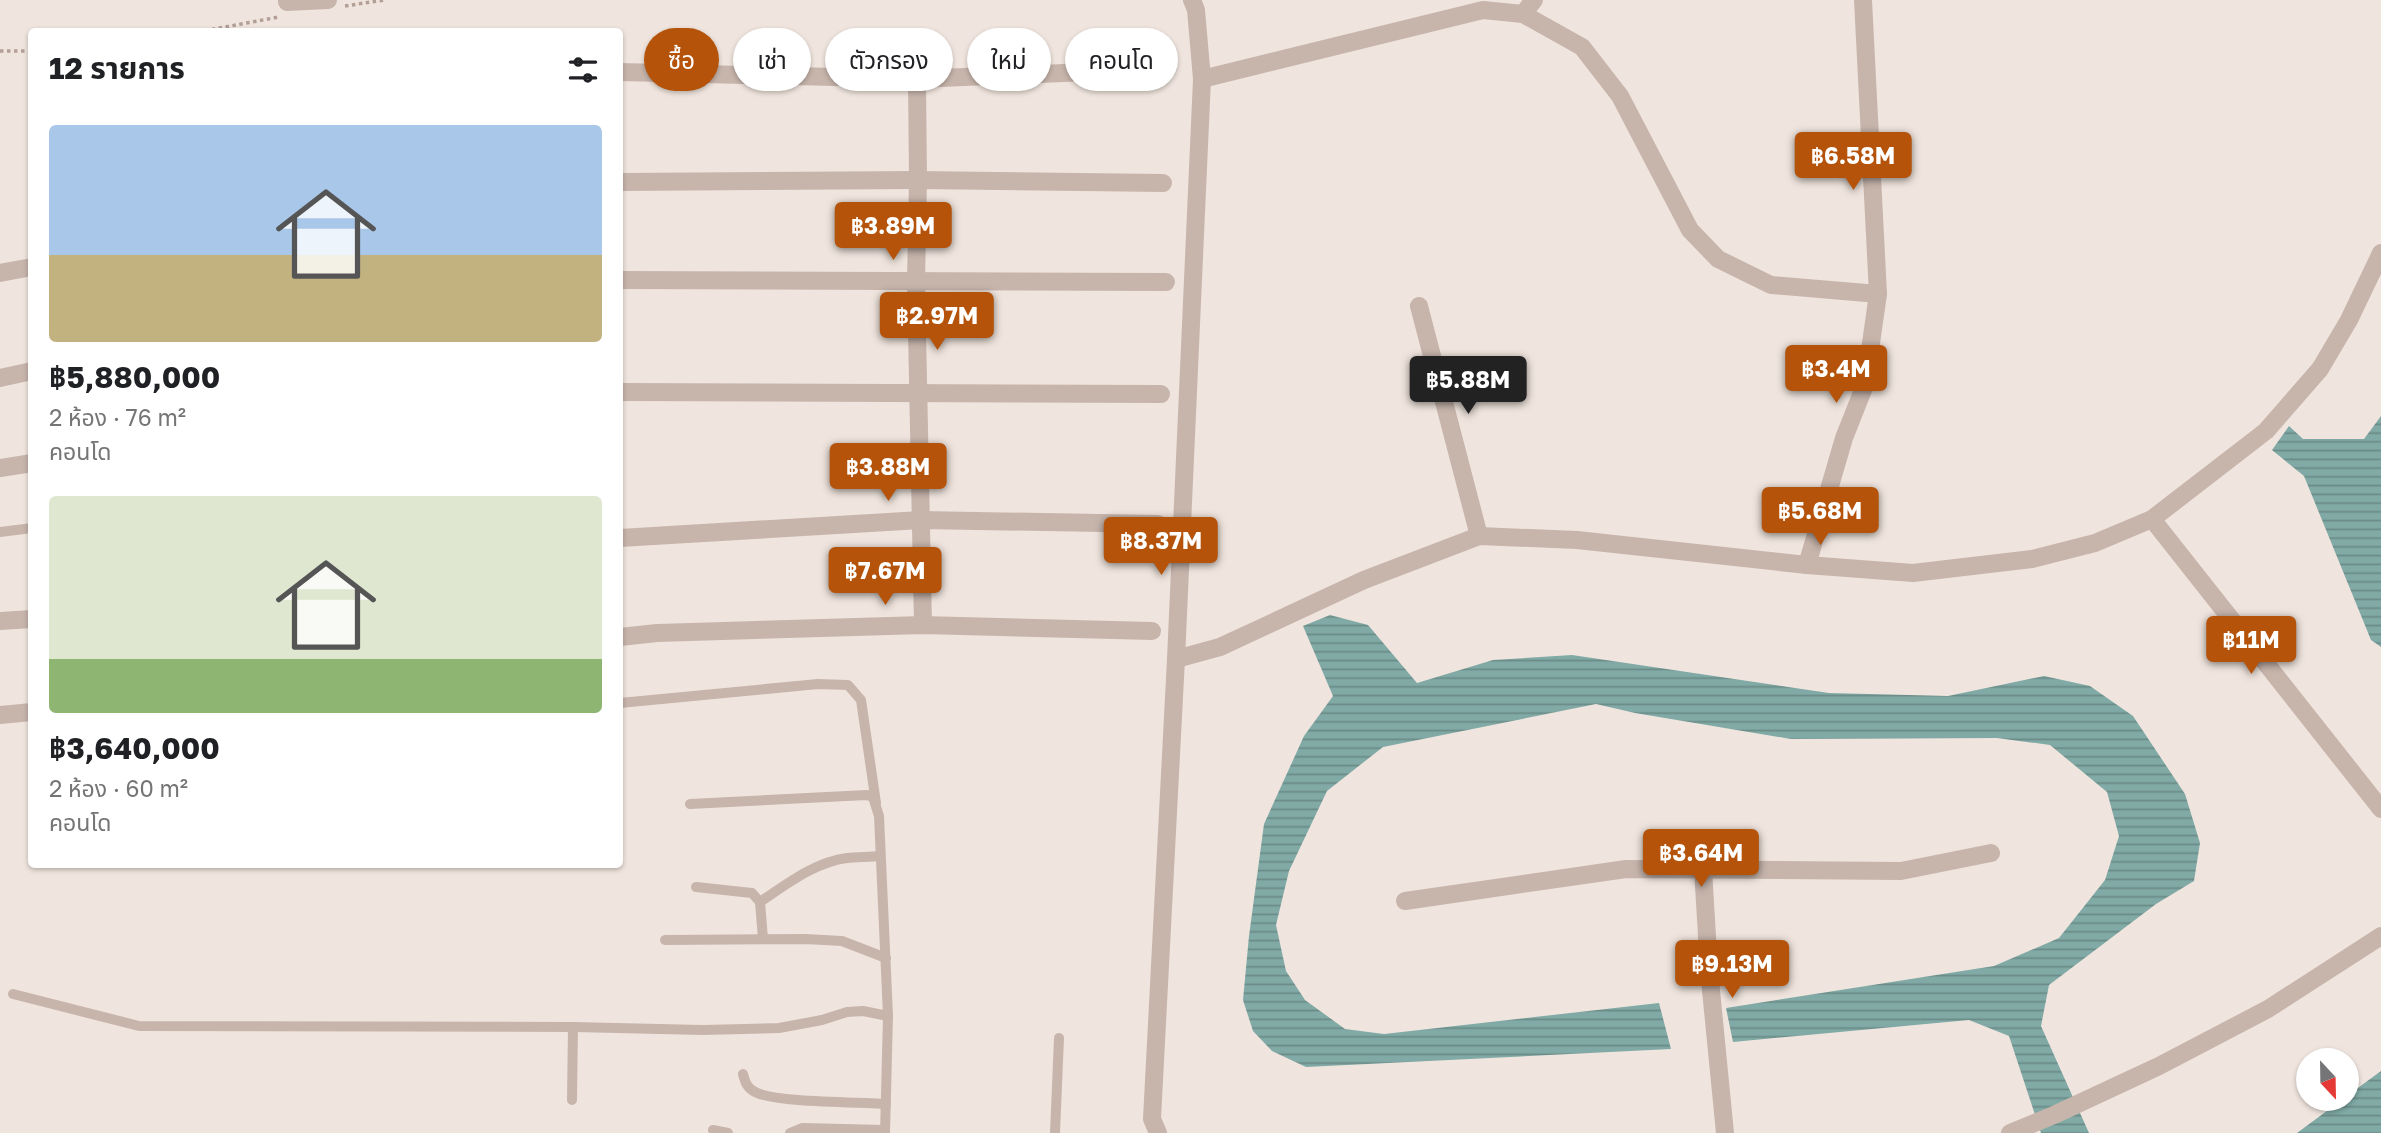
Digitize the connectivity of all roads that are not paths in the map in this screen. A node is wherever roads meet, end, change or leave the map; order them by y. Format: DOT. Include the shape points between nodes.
graph roads {
  1 [pos="287,0"];
  2 [pos="328,0"];
  3 [pos="1863,0"];
  4 [pos="1194,5"];
  5 [pos="1528,7"];
  6 [pos="623,72"];
  7 [pos="1065,73"];
  8 [pos="825,77"];
  9 [pos="953,78"];
  10 [pos="1202,79"];
  11 [pos="917,91"];
  12 [pos="918,180"];
  13 [pos="623,182"];
  14 [pos="1163,183"];
  15 [pos="2381,253"];
  16 [pos="28,268"];
  17 [pos="0,273"];
  18 [pos="623,280"];
  19 [pos="916,282"];
  20 [pos="1166,282"];
  21 [pos="1878,294"];
  22 [pos="1419,306"];
  23 [pos="28,372"];
  24 [pos="0,377"];
  25 [pos="623,392"];
  26 [pos="919,392"];
  27 [pos="1161,394"];
  28 [pos="28,464"];
  29 [pos="0,468"];
  30 [pos="2152,519"];
  31 [pos="921,520"];
  32 [pos="1158,524"];
  33 [pos="28,528"];
  34 [pos="0,532"];
  35 [pos="1479,536"];
  36 [pos="623,538"];
  37 [pos="1807,565"];
  38 [pos="28,619"];
  39 [pos="0,621"];
  40 [pos="922,625"];
  41 [pos="1152,631"];
  42 [pos="623,637"];
  43 [pos="1176,659"];
  44 [pos="623,703"];
  45 [pos="28,712"];
  46 [pos="0,715"];
  47 [pos="876,803"];
  48 [pos="690,804"];
  49 [pos="2381,809"];
  50 [pos="1991,853"];
  51 [pos="880,856"];
  52 [pos="1703,869"];
  53 [pos="696,887"];
  54 [pos="1405,901"];
  55 [pos="760,902"];
  56 [pos="2381,936"];
  57 [pos="763,939"];
  58 [pos="665,940"];
  59 [pos="886,958"];
  60 [pos="13,994"];
  61 [pos="888,1016"];
  62 [pos="573,1027"];
  63 [pos="1059,1038"];
  64 [pos="743,1074"];
  65 [pos="572,1100"];
  66 [pos="886,1104"];
  67 [pos="713,1130"];
  68 [pos="885,1132"];
  69 [pos="728,1133"];
  70 [pos="790,1133"];
  71 [pos="1055,1133"];
  72 [pos="1158,1133"];
  73 [pos="1725,1133"];
  74 [pos="2010,1133"];
  1 -- 2 [label="street"];
  3 -- 21 [label="street"];
  4 -- 10 [label="street"];
  5 -- 10 [label="street" via="1482,10"];
  5 -- 21 [label="street" via="1582,47 1620,96 1690,230 1718,259 1771,285"];
  6 -- 8 [label="street"];
  7 -- 9 [label="street"];
  10 -- 43 [label="street"];
  11 -- 12 [label="street"];
  12 -- 13 [label="street"];
  12 -- 14 [label="street"];
  12 -- 19 [label="street"];
  15 -- 30 [label="street" via="2320,369 2294,400 2266,431"];
  16 -- 17 [label="street"];
  18 -- 19 [label="street"];
  19 -- 20 [label="street"];
  19 -- 26 [label="street"];
  21 -- 37 [label="street" via="1865,385"];
  22 -- 35 [label="street"];
  23 -- 24 [label="street"];
  25 -- 26 [label="street"];
  26 -- 27 [label="street"];
  26 -- 31 [label="street"];
  28 -- 29 [label="street"];
  30 -- 37 [label="street" via="2095,542 2032,559 1913,573"];
  30 -- 49 [label="street"];
  31 -- 32 [label="street"];
  31 -- 36 [label="street"];
  31 -- 40 [label="street"];
  33 -- 34 [label="lane"];
  35 -- 37 [label="street" via="1577,540"];
  35 -- 43 [label="street" via="1364,580 1220,647"];
  38 -- 39 [label="street"];
  40 -- 41 [label="street"];
  40 -- 42 [label="street"];
  43 -- 72 [label="street" via="1152,1119"];
  44 -- 47 [label="lane" via="848,685 861,700"];
  45 -- 46 [label="street"];
  47 -- 48 [label="lane" via="867,795"];
  47 -- 51 [label="lane"];
  50 -- 52 [label="street" via="1901,871"];
  51 -- 55 [label="lane" via="825,864"];
  51 -- 59 [label="lane"];
  52 -- 54 [label="street" via="1626,869"];
  52 -- 73 [label="street"];
  53 -- 55 [label="lane" via="752,893"];
  55 -- 57 [label="lane"];
  56 -- 74 [label="street" via="2268,1009 2089,1099"];
  57 -- 58 [label="lane"];
  57 -- 59 [label="lane" via="842,942"];
  59 -- 61 [label="lane"];
  60 -- 62 [label="lane" via="139,1026"];
  61 -- 62 [label="lane" via="847,1012 779,1028"];
  61 -- 66 [label="lane"];
  62 -- 65 [label="lane"];
  63 -- 71 [label="lane"];
  64 -- 66 [label="lane" via="746,1085 762,1095"];
  66 -- 68 [label="lane"];
  67 -- 69 [label="lane"];
  68 -- 70 [label="lane" via="802,1128"];
}
